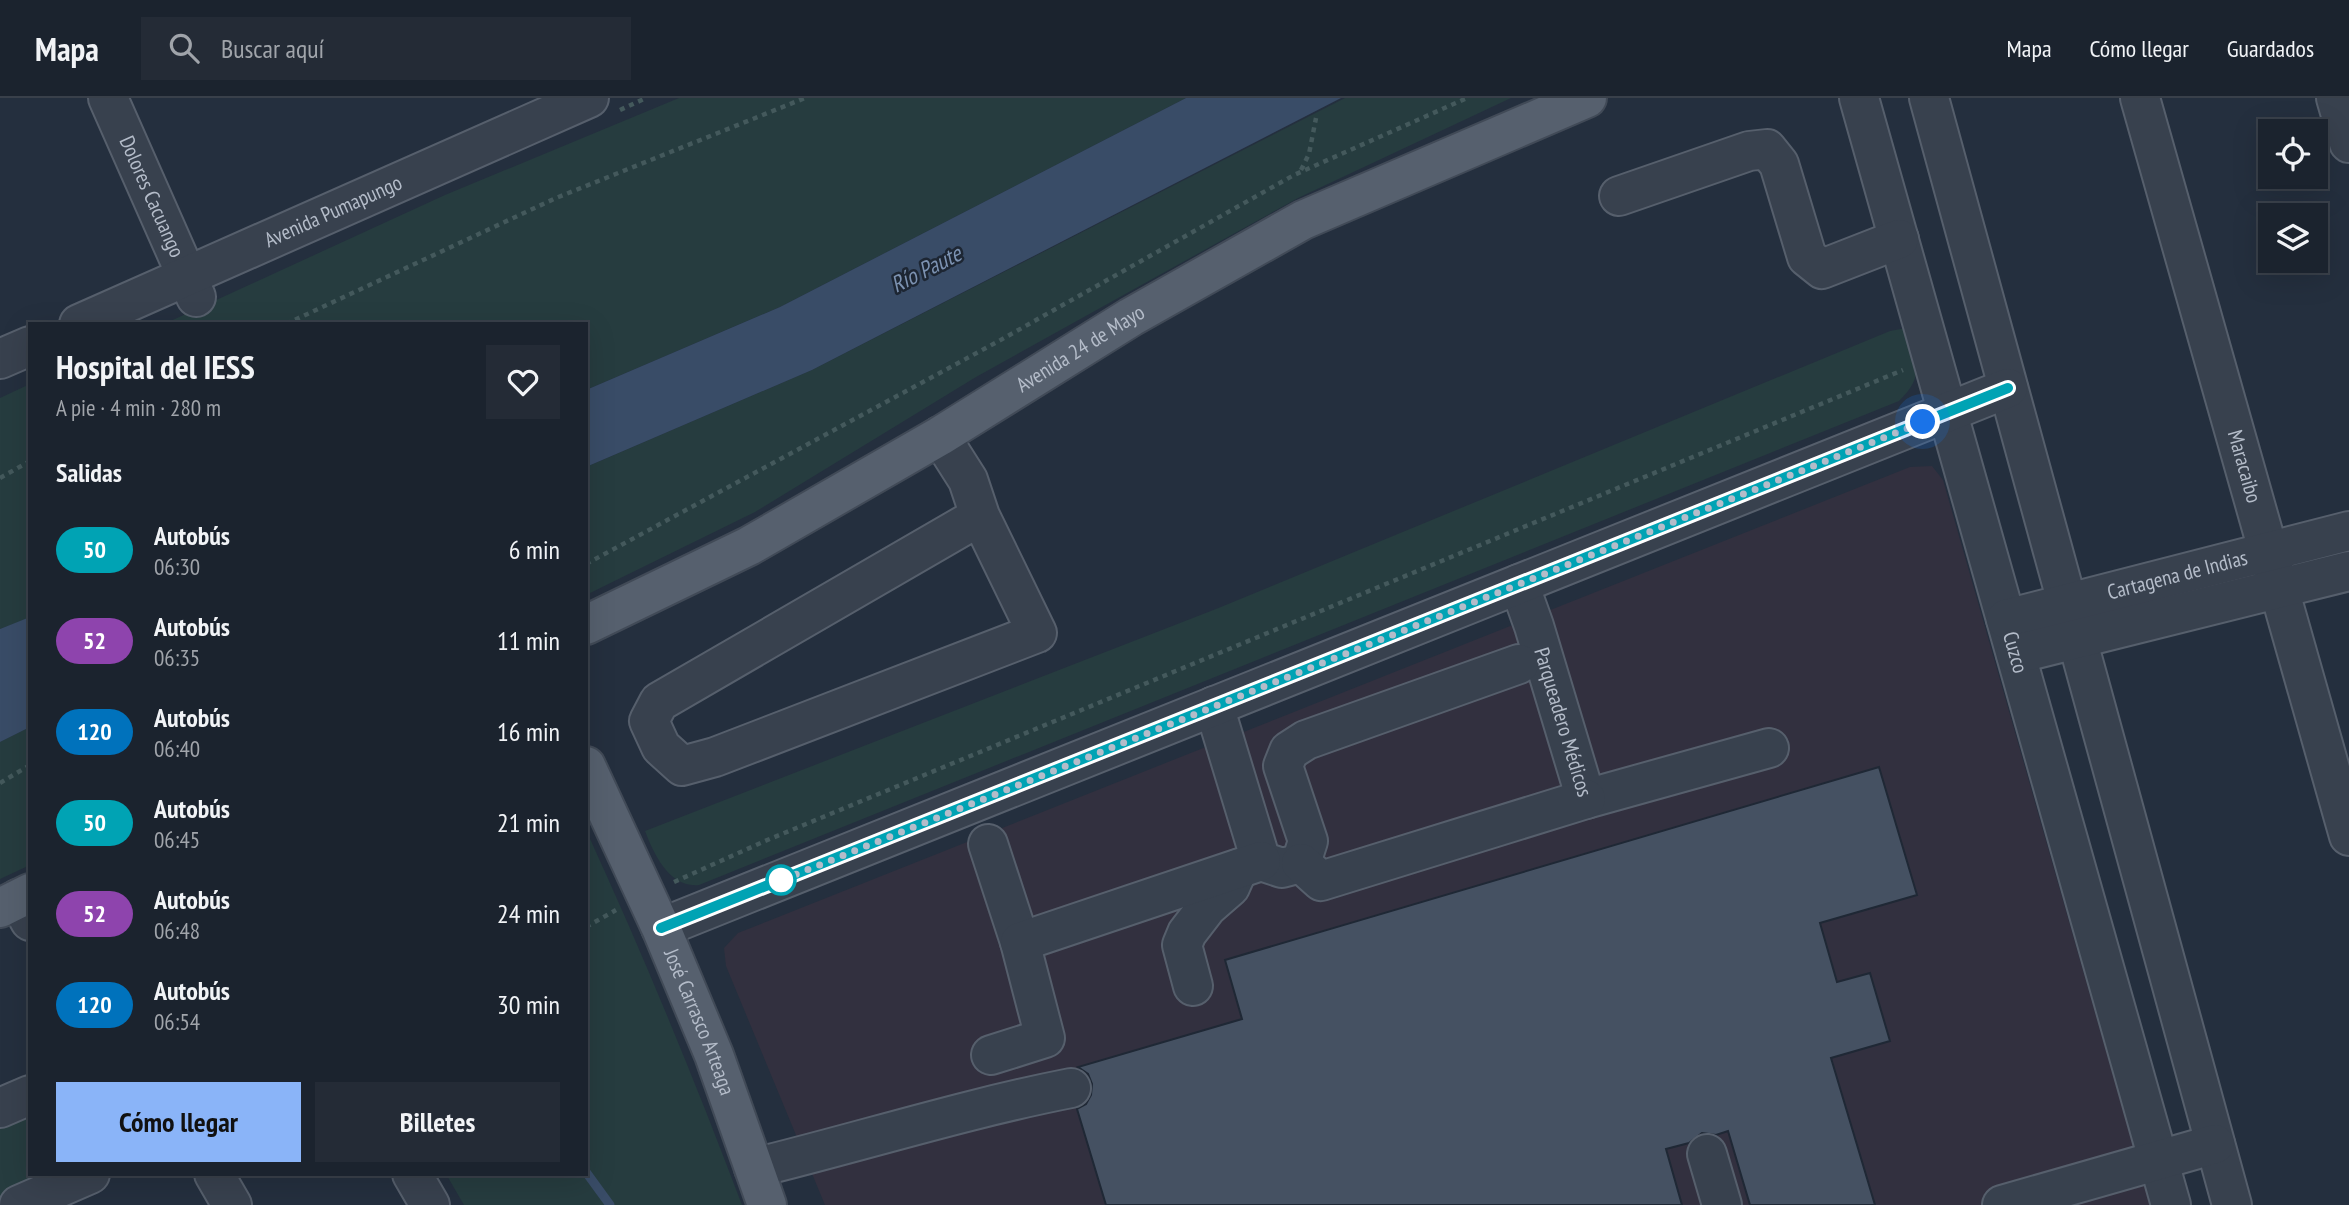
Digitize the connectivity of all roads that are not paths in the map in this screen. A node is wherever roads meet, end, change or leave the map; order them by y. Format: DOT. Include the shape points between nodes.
graph roads {
  1 [pos="108,98"];
  2 [pos="589,98"];
  3 [pos="1587,98"];
  4 [pos="1859,98"];
  5 [pos="1928,98"];
  6 [pos="2140,98"];
  7 [pos="2336,98"];
  8 [pos="528,110"];
  9 [pos="2349,143"];
  10 [pos="1619,196"];
  11 [pos="1899,239"];
  12 [pos="191,286"];
  13 [pos="85,322"];
  14 [pos="28,347"];
  15 [pos="0,359"];
  16 [pos="2008,388"];
  17 [pos="1948,412"];
  18 [pos="940,436"];
  19 [pos="979,516"];
  20 [pos="2349,531"];
  21 [pos="2268,552"];
  22 [pos="2349,571"];
  23 [pos="1519,584"];
  24 [pos="2279,588"];
  25 [pos="2072,621"];
  26 [pos="588,624"];
  27 [pos="2011,636"];
  28 [pos="1519,664"];
  29 [pos="1214,706"];
  30 [pos="1769,748"];
  31 [pos="588,770"];
  32 [pos="1586,799"];
  33 [pos="2349,836"];
  34 [pos="988,844"];
  35 [pos="1301,863"];
  36 [pos="1249,865"];
  37 [pos="661,928"];
  38 [pos="1020,943"];
  39 [pos="1193,986"];
  40 [pos="991,1055"];
  41 [pos="1071,1087"];
  42 [pos="28,1096"];
  43 [pos="0,1108"];
  44 [pos="2215,1144"];
  45 [pos="1707,1154"];
  46 [pos="2158,1159"];
  47 [pos="754,1168"];
  48 [pos="86,1176"];
  49 [pos="215,1176"];
  50 [pos="413,1176"];
  51 [pos="35,1201"];
  52 [pos="232,1205"];
  53 [pos="430,1205"];
  54 [pos="767,1205"];
  55 [pos="1722,1205"];
  56 [pos="2002,1205"];
  57 [pos="2171,1205"];
  58 [pos="2232,1205"];
  1 -- 12 [label="street, Dolores Cacuango"];
  2 -- 8 [label="street, Avenida Pumapungo"];
  3 -- 18 [label="main road, Avenida 24 de Mayo" via="1303,220 1131,317"];
  4 -- 11 [label="street, Cuzco"];
  5 -- 16 [label="street"];
  6 -- 21 [label="street, Maracaibo"];
  7 -- 9 [label="street"];
  8 -- 12 [label="street, Avenida Pumapungo"];
  10 -- 11 [label="street" via="1749,151 1767,149 1779,164 1807,257 1822,269"];
  11 -- 17 [label="street, Cuzco"];
  12 -- 13 [label="street, Avenida Pumapungo"];
  14 -- 15 [label="street"];
  16 -- 17 [label="street"];
  16 -- 25 [label="street"];
  17 -- 23 [label="street"];
  17 -- 27 [label="street, Cuzco"];
  18 -- 19 [label="street" via="968,480"];
  18 -- 26 [label="main road, Avenida 24 de Mayo" via="749,546"];
  19 -- 19 [label="street" via="1037,633 715,757 682,766 661,747 649,721 659,702"];
  20 -- 21 [label="street, Cartagena de Indias"];
  21 -- 24 [label="street, Maracaibo"];
  21 -- 25 [label="street, Cartagena de Indias"];
  22 -- 24 [label="street, Cartagena de Indias"];
  23 -- 29 [label="street"];
  23 -- 32 [label="street, Parqueadero Médicos"];
  24 -- 25 [label="street, Cartagena de Indias"];
  24 -- 33 [label="street, Maracaibo"];
  25 -- 27 [label="street, Cartagena de Indias"];
  25 -- 44 [label="street"];
  27 -- 46 [label="street, Cuzco"];
  28 -- 35 [label="street" via="1306,740 1289,751 1283,766 1308,841"];
  29 -- 36 [label="street"];
  29 -- 37 [label="street"];
  30 -- 32 [label="street, Parqueadero Médicos"];
  31 -- 37 [label="main road, José Carrasco Arteaga"];
  32 -- 35 [label="street" via="1321,881"];
  34 -- 38 [label="street"];
  35 -- 36 [label="street" via="1282,868"];
  36 -- 38 [label="street"];
  36 -- 39 [label="street" via="1187,933 1182,945"];
  37 -- 47 [label="main road, José Carrasco Arteaga" via="714,1055"];
  38 -- 40 [label="street" via="1045,1038"];
  41 -- 47 [label="street"];
  42 -- 43 [label="street"];
  44 -- 46 [label="street"];
  44 -- 58 [label="street"];
  45 -- 55 [label="street"];
  46 -- 56 [label="street"];
  46 -- 57 [label="street, Cuzco"];
  47 -- 54 [label="main road, José Carrasco Arteaga"];
  48 -- 51 [label="street"];
  49 -- 52 [label="street"];
  50 -- 53 [label="street"];
}
